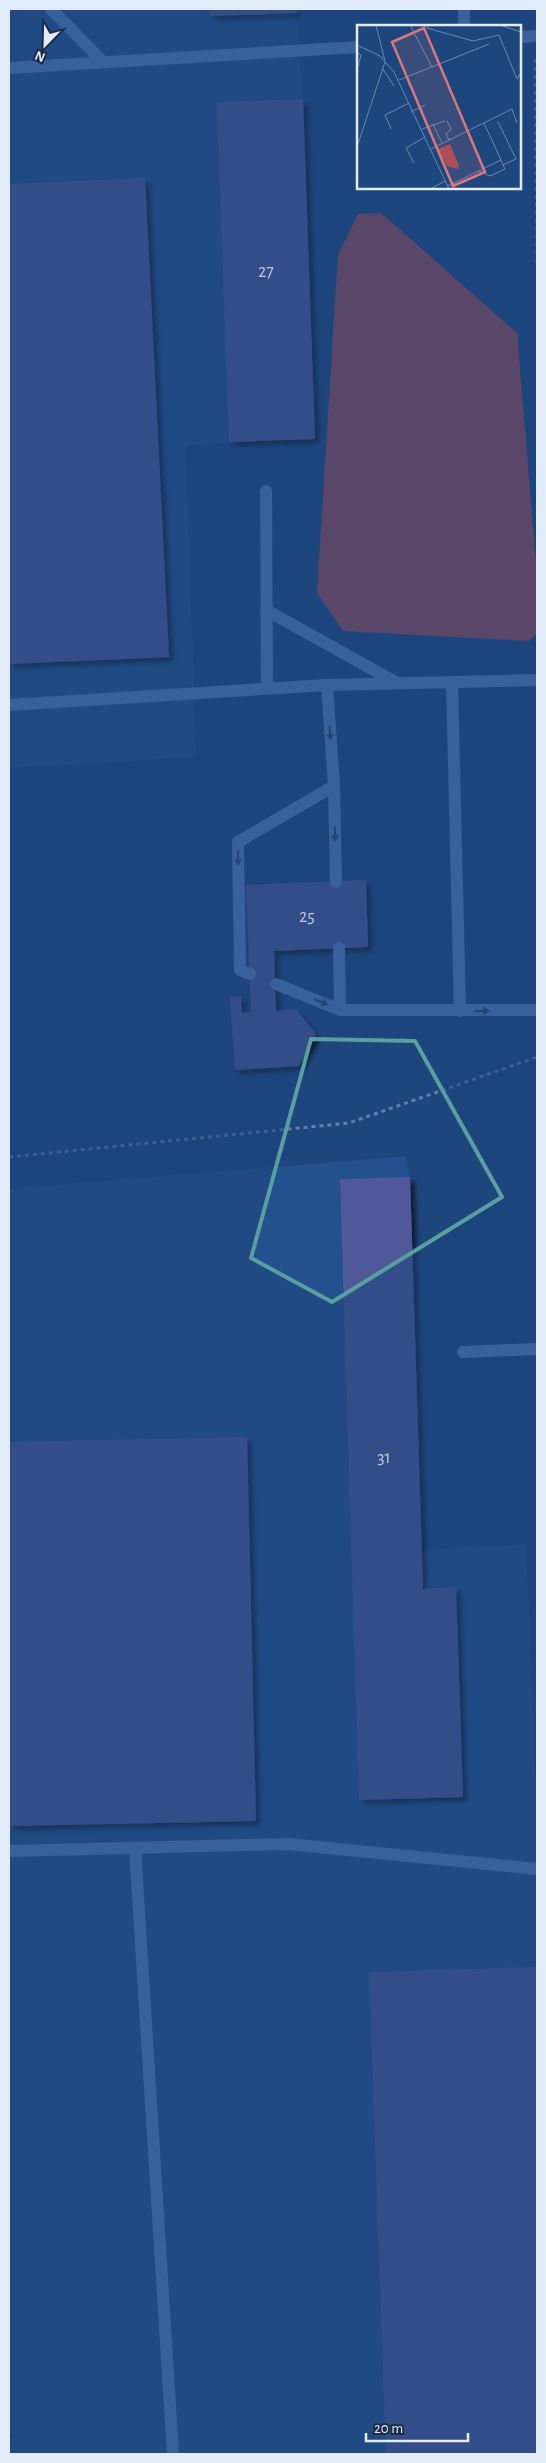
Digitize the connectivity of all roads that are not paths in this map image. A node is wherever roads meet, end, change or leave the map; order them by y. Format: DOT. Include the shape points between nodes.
graph roads {
  1 [pos="51,9"];
  2 [pos="464,9"];
  3 [pos="464,25"];
  4 [pos="536,36"];
  5 [pos="521,37"];
  6 [pos="357,47"];
  7 [pos="103,62"];
  8 [pos="9,68"];
  9 [pos="266,491"];
  10 [pos="266,610"];
  11 [pos="537,680"];
  12 [pos="452,682"];
  13 [pos="397,683"];
  14 [pos="327,685"];
  15 [pos="267,688"];
  16 [pos="9,705"];
  17 [pos="334,786"];
  18 [pos="336,882"];
  19 [pos="339,948"];
  20 [pos="250,974"];
  21 [pos="276,984"];
  22 [pos="340,1010"];
  23 [pos="537,1010"];
  24 [pos="460,1011"];
  25 [pos="537,1349"];
  26 [pos="463,1352"];
  27 [pos="135,1848"];
  28 [pos="9,1851"];
  29 [pos="537,1869"];
  30 [pos="173,2454"];
  1 -- 7 [label="lane"];
  2 -- 3 [label="lane"];
  4 -- 5 [label="lane"];
  6 -- 7 [label="lane"];
  7 -- 8 [label="lane"];
  9 -- 10 [label="lane"];
  10 -- 13 [label="lane"];
  10 -- 15 [label="lane"];
  11 -- 12 [label="lane"];
  12 -- 13 [label="lane"];
  12 -- 24 [label="lane"];
  13 -- 14 [label="lane"];
  14 -- 15 [label="lane"];
  14 -- 17 [label="lane, one-way"];
  15 -- 16 [label="lane"];
  17 -- 18 [label="lane, one-way"];
  17 -- 20 [label="lane, one-way" via="238,842 240,970"];
  19 -- 22 [label="lane"];
  21 -- 22 [label="lane, one-way"];
  22 -- 24 [label="lane"];
  24 -- 23 [label="lane, one-way"];
  25 -- 26 [label="lane"];
  27 -- 28 [label="lane"];
  27 -- 29 [label="lane" via="288,1844"];
  27 -- 30 [label="lane"];
}
